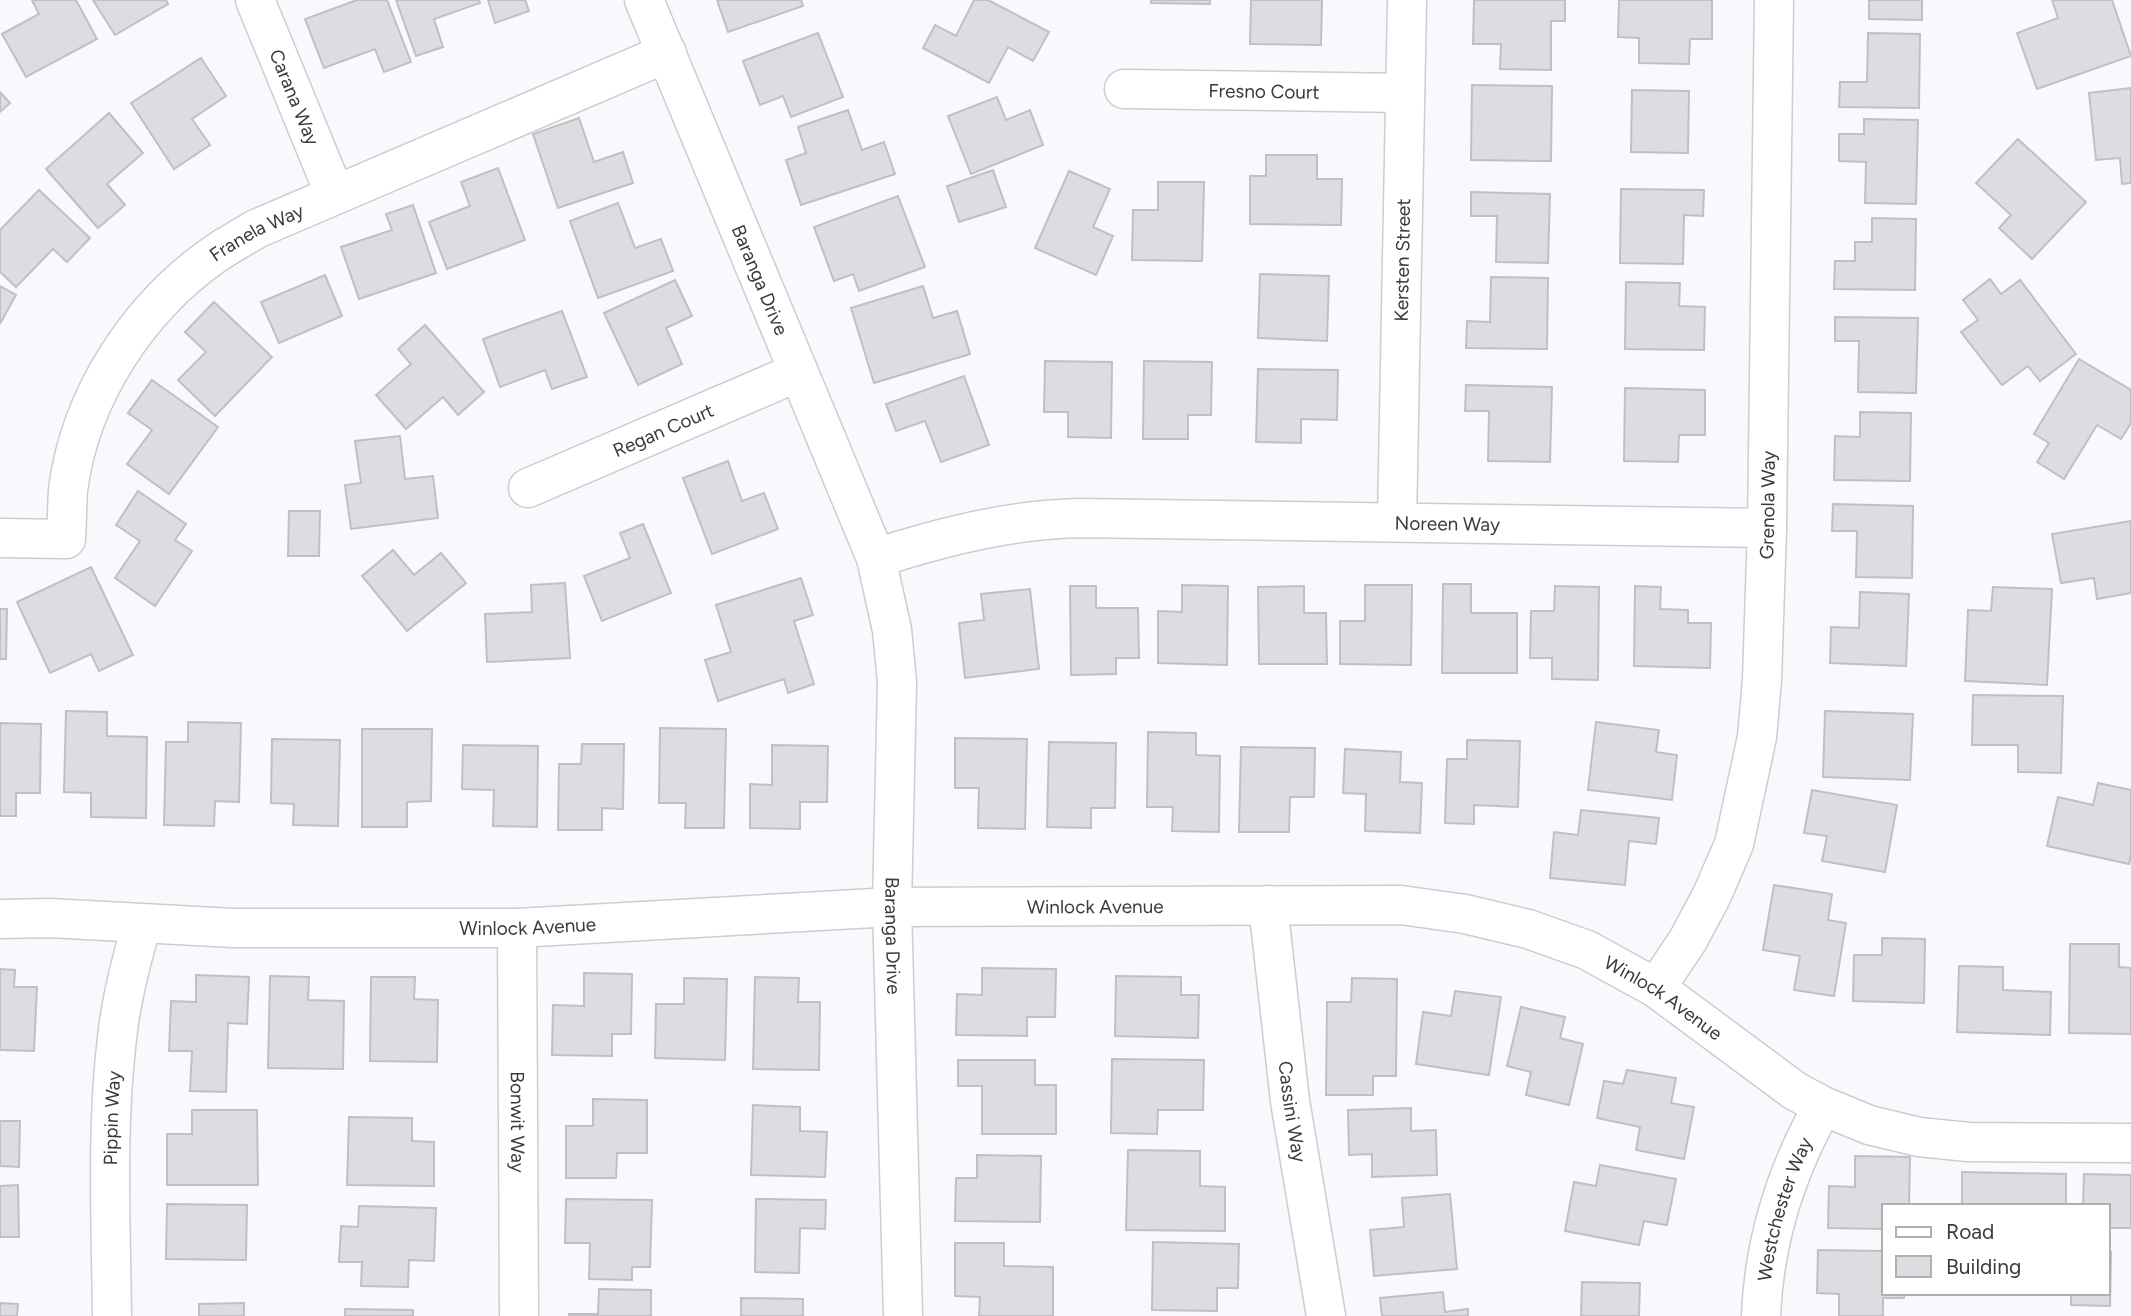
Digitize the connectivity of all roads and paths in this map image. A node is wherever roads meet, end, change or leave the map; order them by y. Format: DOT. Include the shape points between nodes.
graph roads {
  1 [pos="255,0"];
  2 [pos="644,0"];
  3 [pos="1407,0"];
  4 [pos="1774,0"];
  5 [pos="667,53"];
  6 [pos="1124,89"];
  7 [pos="1405,93"];
  8 [pos="335,195"];
  9 [pos="798,372"];
  10 [pos="528,488"];
  11 [pos="1398,521"];
  12 [pos="1767,528"];
  13 [pos="0,538"];
  14 [pos="876,558"];
  15 [pos="1268,905"];
  16 [pos="892,907"];
  17 [pos="0,919"];
  18 [pos="142,924"];
  19 [pos="517,928"];
  20 [pos="1656,988"];
  21 [pos="1823,1106"];
  22 [pos="2131,1143"];
  23 [pos="111,1316"];
  24 [pos="519,1316"];
  25 [pos="903,1316"];
  26 [pos="1326,1316"];
  27 [pos="1761,1316"];
  1 -- 8 [label="street, Carana Way"];
  2 -- 5 [label="street, Baranga Drive"];
  3 -- 7 [label="street, Kersten Street"];
  4 -- 12 [label="street, Grenola Way"];
  5 -- 8 [label="street, Franela Way"];
  5 -- 9 [label="street, Baranga Drive"];
  6 -- 7 [label="street, Fresno Court"];
  7 -- 11 [label="street, Kersten Street"];
  8 -- 13 [label="street, Franela Way" via="256,229 215,253 178,283 145,317 95,398 68,489 66,539"];
  9 -- 10 [label="street, Regan Court"];
  9 -- 14 [label="street, Baranga Drive"];
  11 -- 12 [label="street, Noreen Way"];
  11 -- 14 [label="street, Noreen Way" via="1040,519 940,538"];
  12 -- 20 [label="street, Grenola Way" via="1757,737 1734,844 1700,918"];
  14 -- 16 [label="street, Baranga Drive" via="892,630 897,682"];
  15 -- 16 [label="street, Winlock Avenue"];
  15 -- 20 [label="street, Winlock Avenue" via="1401,905 1465,914 1587,950"];
  15 -- 26 [label="street, Cassini Way" via="1290,1101"];
  16 -- 19 [label="street, Winlock Avenue"];
  16 -- 25 [label="street, Baranga Drive"];
  17 -- 18 [label="street, Winlock Avenue"];
  18 -- 19 [label="street, Winlock Avenue"];
  18 -- 23 [label="street, Pippin Way" via="117,1036 110,1113"];
  19 -- 24 [label="street, Bonwit Way"];
  20 -- 21 [label="street, Winlock Avenue" via="1795,1091"];
  21 -- 22 [label="street, Winlock Avenue" via="1869,1125 1919,1137 1968,1142"];
  21 -- 27 [label="street, Westchester Way" via="1779,1204 1768,1249"];
}
